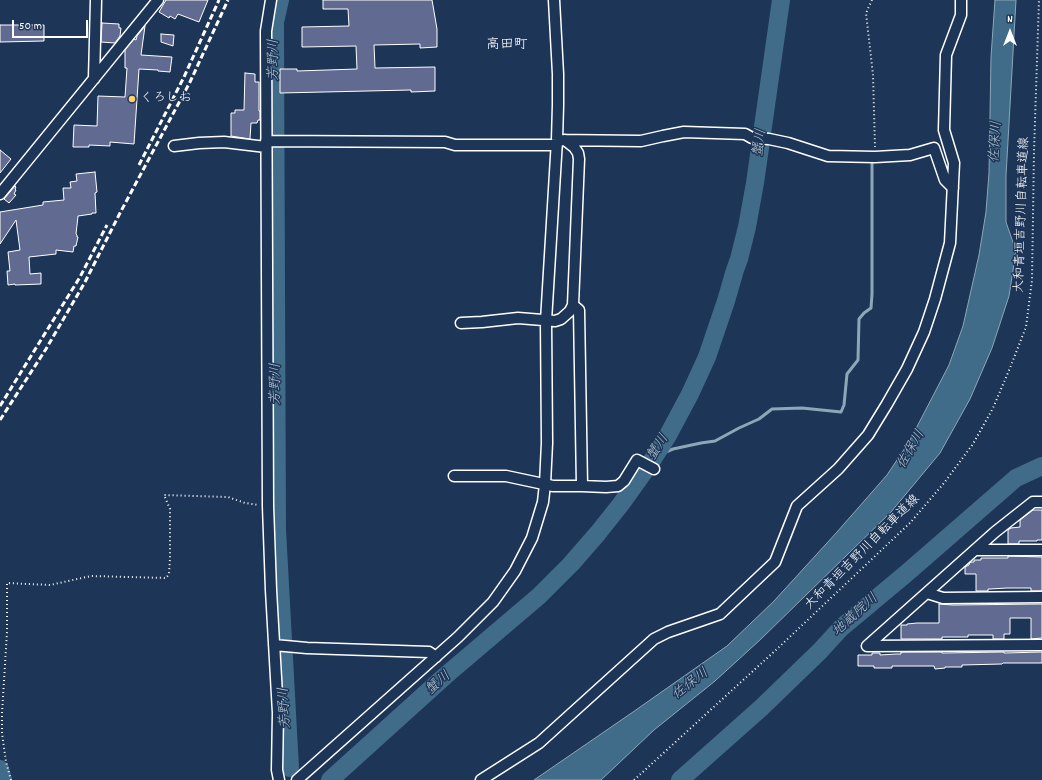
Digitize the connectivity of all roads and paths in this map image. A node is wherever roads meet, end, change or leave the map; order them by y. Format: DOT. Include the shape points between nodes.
graph roads {
  1 [pos="96,0"];
  2 [pos="158,0"];
  3 [pos="271,0"];
  4 [pos="554,0"];
  5 [pos="872,0"];
  6 [pos="962,0"];
  7 [pos="1039,0"];
  8 [pos="94,79"];
  9 [pos="560,142"];
  10 [pos="266,144"];
  11 [pos="174,146"];
  12 [pos="875,157"];
  13 [pos="953,188"];
  14 [pos="0,194"];
  15 [pos="573,305"];
  16 [pos="546,321"];
  17 [pos="461,323"];
  18 [pos="654,469"];
  19 [pos="454,476"];
  20 [pos="546,484"];
  21 [pos="582,486"];
  22 [pos="1042,502"];
  23 [pos="268,506"];
  24 [pos="976,550"];
  25 [pos="1042,550"];
  26 [pos="928,593"];
  27 [pos="1042,597"];
  28 [pos="274,645"];
  29 [pos="1042,645"];
  30 [pos="436,657"];
  31 [pos="11,780"];
  32 [pos="279,780"];
  33 [pos="297,780"];
  34 [pos="481,780"];
  35 [pos="634,780"];
  1 -- 8 [label="street"];
  2 -- 8 [label="street"];
  3 -- 10 [label="street" via="266,31"];
  4 -- 9 [label="street"];
  5 -- 12 [label="path" via="866,13 873,75"];
  6 -- 13 [label="street" via="961,15 946,55 944,130 954,163"];
  7 -- 35 [label="path, 大和青垣吉野川自転車道線" via="1032,280 1026,327 993,408 973,444 910,523"];
  8 -- 14 [label="street"];
  9 -- 10 [label="street" via="455,145 445,142 281,141"];
  9 -- 12 [label="street" via="641,141 684,132 745,134 752,138 788,143 828,156"];
  9 -- 15 [label="street" via="574,147 579,159"];
  9 -- 16 [label="street"];
  10 -- 11 [label="street" via="224,142"];
  10 -- 23 [label="street"];
  12 -- 13 [label="street" via="910,155 934,148 946,180"];
  13 -- 34 [label="street" via="950,243 933,306 907,369 868,435 838,469 798,506 775,562 720,614 654,639 539,743"];
  15 -- 16 [label="street" via="562,319"];
  15 -- 21 [label="street" via="579,310"];
  16 -- 17 [label="street" via="518,318"];
  16 -- 20 [label="street"];
  18 -- 21 [label="street" via="637,460 618,486"];
  19 -- 20 [label="street" via="506,476"];
  20 -- 21 [label="street"];
  20 -- 30 [label="street" via="532,538 515,571 493,602"];
  22 -- 24 [label="street" via="1033,502"];
  23 -- 28 [label="street"];
  23 -- 31 [label="path" via="245,503 228,497 164,495 170,509 170,559 169,574 166,578 91,576 50,585 7,583 2,733"];
  24 -- 25 [label="street"];
  24 -- 26 [label="street"];
  26 -- 27 [label="street" via="943,598"];
  26 -- 29 [label="street" via="868,646"];
  28 -- 30 [label="street" via="429,652"];
  28 -- 32 [label="street"];
  30 -- 33 [label="street"];
}
